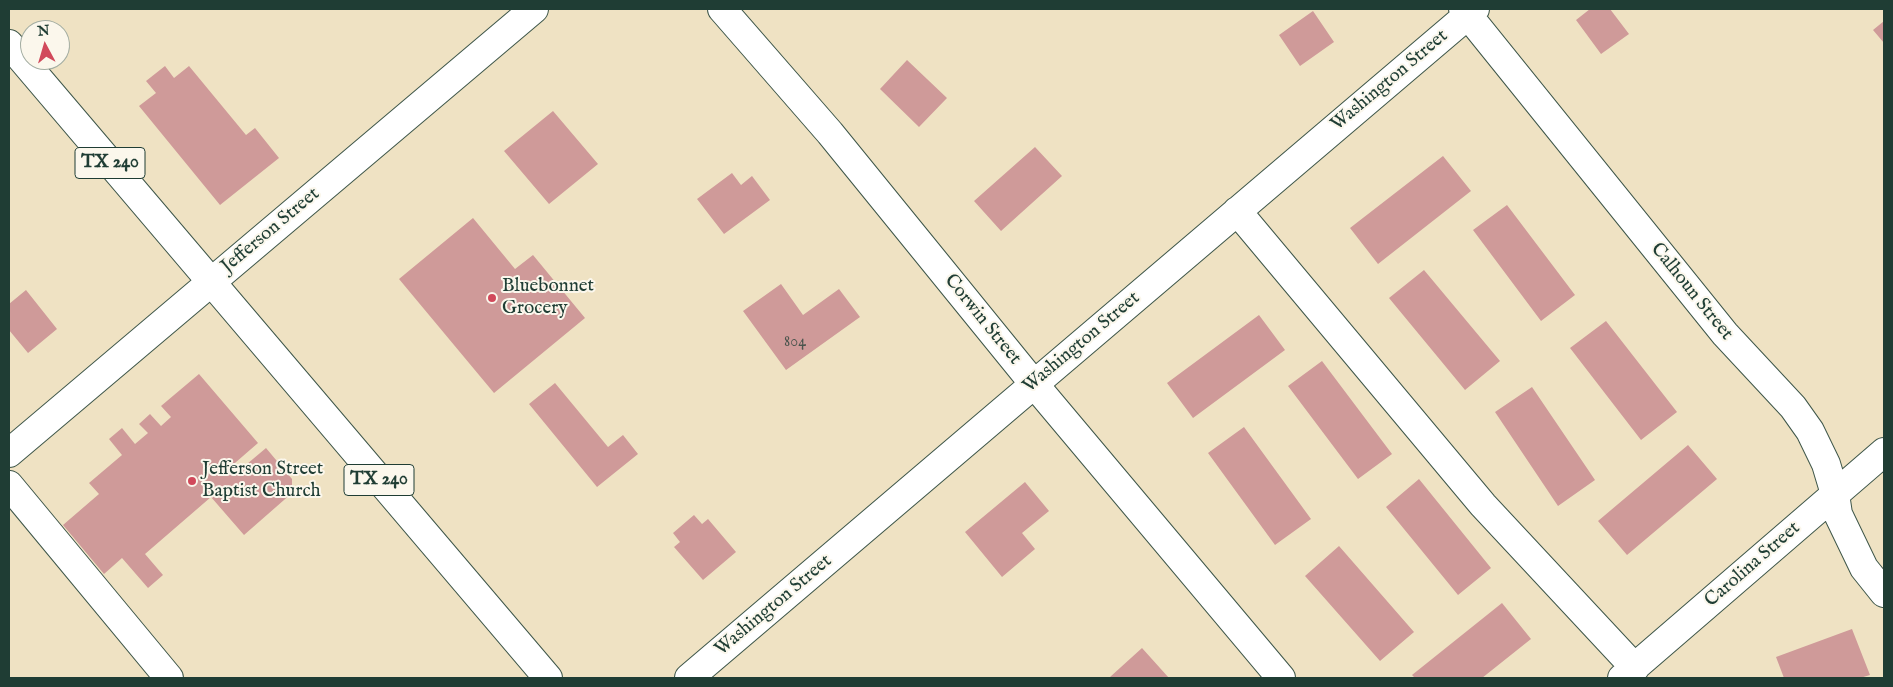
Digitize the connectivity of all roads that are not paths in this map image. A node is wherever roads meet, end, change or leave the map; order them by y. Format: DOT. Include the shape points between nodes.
graph roads {
  1 [pos="534,9"];
  2 [pos="722,9"];
  3 [pos="1469,11"];
  4 [pos="9,44"];
  5 [pos="1237,211"];
  6 [pos="211,282"];
  7 [pos="1034,384"];
  8 [pos="1884,452"];
  9 [pos="9,453"];
  10 [pos="9,485"];
  11 [pos="1835,494"];
  12 [pos="1884,593"];
  13 [pos="1629,673"];
  14 [pos="169,678"];
  15 [pos="548,678"];
  16 [pos="689,678"];
  17 [pos="1281,678"];
  1 -- 6 [label="street, Jefferson Street"];
  2 -- 7 [label="street, Corwin Street" via="830,133"];
  3 -- 5 [label="street, Washington Street"];
  3 -- 11 [label="street, Calhoun Street" via="1725,334 1793,407 1814,439"];
  4 -- 6 [label="street, TX 240"];
  5 -- 7 [label="street, Washington Street"];
  5 -- 13 [label="street" via="1483,505"];
  6 -- 9 [label="street, Jefferson Street"];
  6 -- 15 [label="street, TX 240"];
  7 -- 16 [label="street, Washington Street"];
  7 -- 17 [label="street, Corwin Street"];
  8 -- 11 [label="street, Carolina Street"];
  10 -- 14 [label="street"];
  11 -- 12 [label="street, Calhoun Street" via="1838,514 1864,568"];
  11 -- 13 [label="street, Carolina Street"];
}
